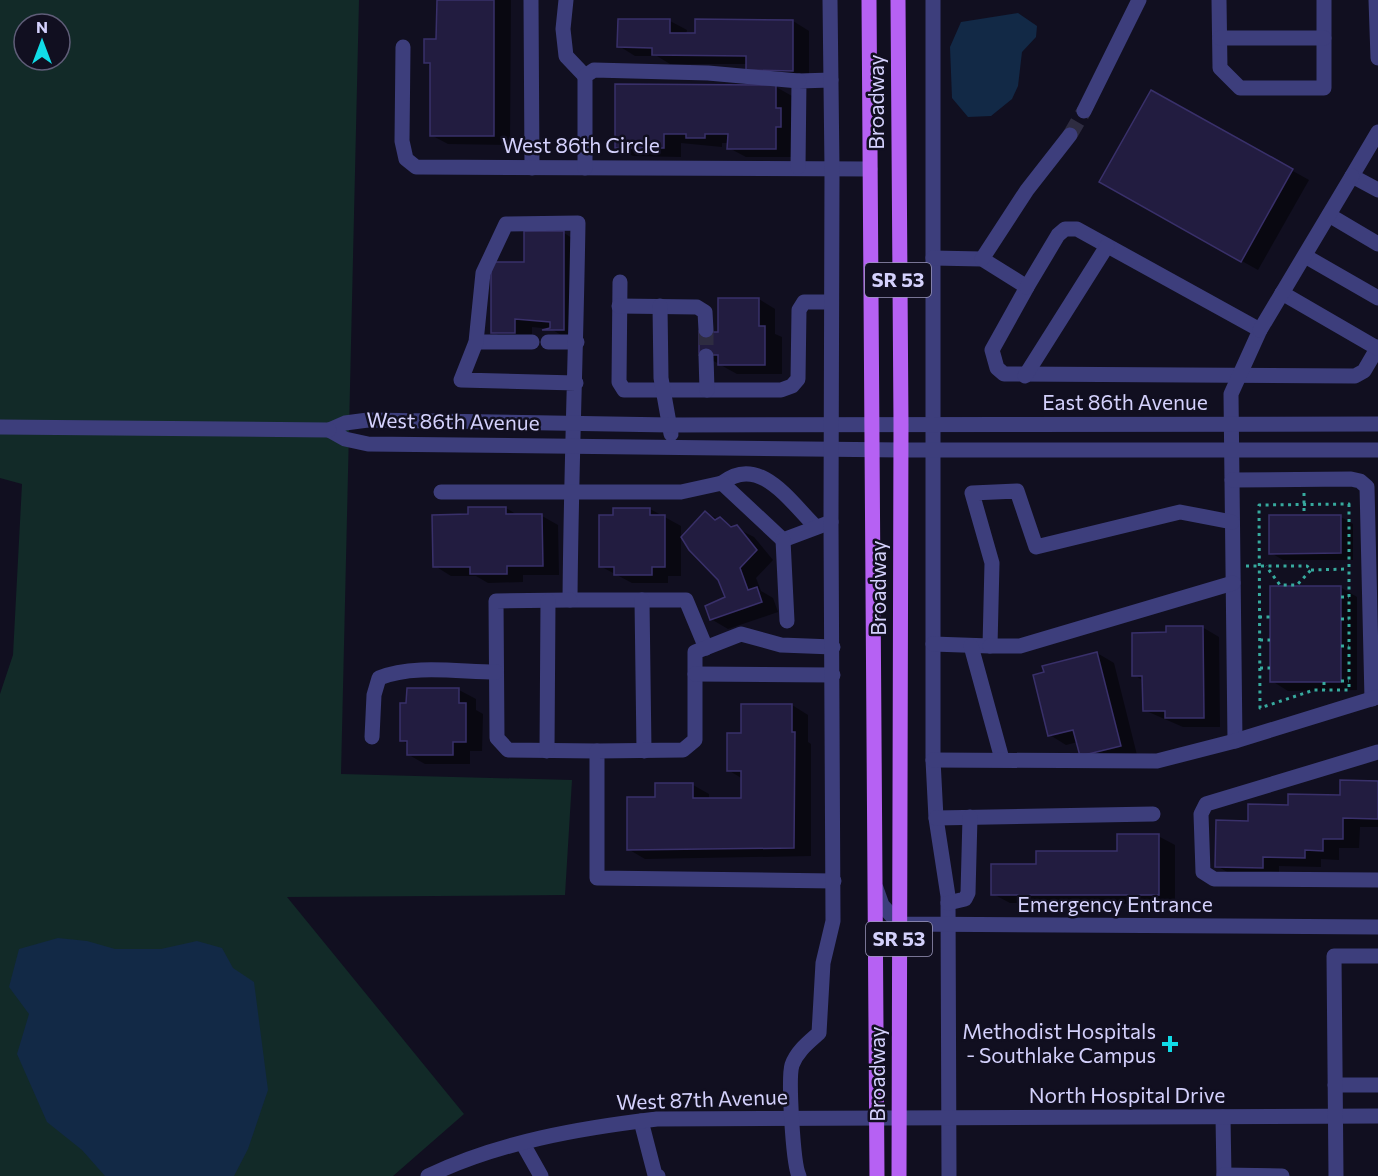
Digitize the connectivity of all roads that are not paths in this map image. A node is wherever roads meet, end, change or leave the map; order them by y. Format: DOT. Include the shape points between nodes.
graph roads {
  1 [pos="531,0"];
  2 [pos="566,0"];
  3 [pos="830,0"];
  4 [pos="869,0"];
  5 [pos="898,0"];
  6 [pos="933,0"];
  7 [pos="1139,0"];
  8 [pos="1220,0"];
  9 [pos="1324,0"];
  10 [pos="1376,0"];
  11 [pos="1220,38"];
  12 [pos="1324,38"];
  13 [pos="403,47"];
  14 [pos="1378,58"];
  15 [pos="585,76"];
  16 [pos="831,80"];
  17 [pos="799,81"];
  18 [pos="1084,111"];
  19 [pos="1378,132"];
  20 [pos="1070,135"];
  21 [pos="798,167"];
  22 [pos="532,168"];
  23 [pos="585,168"];
  24 [pos="832,169"];
  25 [pos="870,169"];
  26 [pos="1352,176"];
  27 [pos="1378,190"];
  28 [pos="1329,214"];
  29 [pos="1378,244"];
  30 [pos="1107,246"];
  31 [pos="1305,256"];
  32 [pos="933,258"];
  33 [pos="982,259"];
  34 [pos="620,282"];
  35 [pos="1027,286"];
  36 [pos="1282,293"];
  37 [pos="1378,298"];
  38 [pos="831,302"];
  39 [pos="619,306"];
  40 [pos="660,306"];
  41 [pos="706,330"];
  42 [pos="1260,330"];
  43 [pos="476,342"];
  44 [pos="532,342"];
  45 [pos="548,342"];
  46 [pos="577,342"];
  47 [pos="1378,347"];
  48 [pos="706,356"];
  49 [pos="1025,376"];
  50 [pos="1239,376"];
  51 [pos="576,383"];
  52 [pos="707,390"];
  53 [pos="662,391"];
  54 [pos="574,422"];
  55 [pos="832,423"];
  56 [pos="872,423"];
  57 [pos="901,424"];
  58 [pos="933,424"];
  59 [pos="1231,424"];
  60 [pos="1378,424"];
  61 [pos="670,425"];
  62 [pos="0,427"];
  63 [pos="329,430"];
  64 [pos="573,444"];
  65 [pos="674,445"];
  66 [pos="831,448"];
  67 [pos="1231,448"];
  68 [pos="872,449"];
  69 [pos="901,450"];
  70 [pos="932,450"];
  71 [pos="1378,450"];
  72 [pos="1232,480"];
  73 [pos="722,483"];
  74 [pos="441,492"];
  75 [pos="571,492"];
  76 [pos="831,522"];
  77 [pos="1232,522"];
  78 [pos="816,527"];
  79 [pos="783,540"];
  80 [pos="1233,584"];
  81 [pos="570,600"];
  82 [pos="642,600"];
  83 [pos="548,601"];
  84 [pos="787,621"];
  85 [pos="933,644"];
  86 [pos="971,646"];
  87 [pos="990,646"];
  88 [pos="833,647"];
  89 [pos="706,648"];
  90 [pos="496,672"];
  91 [pos="695,674"];
  92 [pos="833,675"];
  93 [pos="1375,698"];
  94 [pos="372,737"];
  95 [pos="1235,741"];
  96 [pos="548,751"];
  97 [pos="644,751"];
  98 [pos="597,752"];
  99 [pos="1378,752"];
  100 [pos="1002,759"];
  101 [pos="933,760"];
  102 [pos="1153,814"];
  103 [pos="936,818"];
  104 [pos="970,818"];
  105 [pos="1378,880"];
  106 [pos="834,881"];
  107 [pos="875,885"];
  108 [pos="948,903"];
  109 [pos="899,924"];
  110 [pos="948,926"];
  111 [pos="1378,927"];
  112 [pos="1378,956"];
  113 [pos="1335,1085"];
  114 [pos="1378,1085"];
  115 [pos="1335,1116"];
  116 [pos="1378,1116"];
  117 [pos="877,1117"];
  118 [pos="1223,1117"];
  119 [pos="793,1118"];
  120 [pos="898,1118"];
  121 [pos="948,1118"];
  122 [pos="640,1121"];
  123 [pos="523,1144"];
  124 [pos="1224,1175"];
  125 [pos="428,1176"];
  126 [pos="541,1176"];
  127 [pos="658,1176"];
  128 [pos="800,1176"];
  129 [pos="877,1176"];
  130 [pos="899,1176"];
  131 [pos="949,1176"];
  132 [pos="1281,1176"];
  133 [pos="1336,1176"];
  1 -- 22 [label="street"];
  2 -- 15 [label="street" via="566,56"];
  3 -- 16 [label="street"];
  4 -- 25 [label="main road, Broadway / SR 53"];
  5 -- 57 [label="main road, Broadway / SR 53"];
  6 -- 32 [label="street"];
  7 -- 18 [label="street"];
  8 -- 11 [label="street"];
  9 -- 12 [label="street"];
  10 -- 14 [label="street"];
  11 -- 12 [label="street"];
  11 -- 12 [label="street" via="1221,68 1240,88 1324,88"];
  13 -- 22 [label="street, West 86th Circle" via="402,141 406,159 416,166"];
  15 -- 17 [label="street" via="594,70 650,71"];
  15 -- 23 [label="street"];
  16 -- 17 [label="street"];
  16 -- 24 [label="street"];
  17 -- 21 [label="street"];
  19 -- 26 [label="street"];
  20 -- 33 [label="street" via="1027,190"];
  21 -- 23 [label="street, West 86th Circle"];
  21 -- 24 [label="street, West 86th Circle"];
  22 -- 23 [label="street, West 86th Circle"];
  24 -- 25 [label="street, West 86th Circle"];
  24 -- 38 [label="street"];
  25 -- 56 [label="main road, Broadway / SR 53"];
  26 -- 27 [label="street"];
  26 -- 28 [label="street"];
  28 -- 29 [label="street"];
  28 -- 31 [label="street"];
  30 -- 35 [label="street" via="1077,229 1065,229"];
  30 -- 42 [label="street"];
  30 -- 49 [label="street"];
  31 -- 36 [label="street"];
  31 -- 37 [label="street"];
  32 -- 33 [label="street"];
  32 -- 58 [label="street"];
  33 -- 35 [label="street"];
  34 -- 39 [label="street"];
  35 -- 49 [label="street" via="992,350 997,368 1004,374"];
  36 -- 42 [label="street"];
  36 -- 47 [label="street"];
  38 -- 52 [label="street" via="804,302 799,310 798,379 792,386 782,390"];
  38 -- 55 [label="street"];
  39 -- 40 [label="street"];
  39 -- 53 [label="street" via="619,382 624,390"];
  40 -- 41 [label="street" via="697,307 705,312"];
  40 -- 53 [label="street"];
  42 -- 50 [label="street"];
  43 -- 44 [label="street"];
  43 -- 46 [label="street" via="483,273 506,224 578,223"];
  43 -- 51 [label="street" via="461,380"];
  45 -- 46 [label="street"];
  46 -- 51 [label="street"];
  47 -- 50 [label="street" via="1364,370 1354,376"];
  48 -- 52 [label="street"];
  49 -- 50 [label="street"];
  50 -- 59 [label="street" via="1231,394"];
  51 -- 54 [label="street"];
  52 -- 53 [label="street"];
  53 -- 61 [label="street"];
  54 -- 61 [label="street, West 86th Avenue"];
  54 -- 63 [label="street, West 86th Avenue" via="368,420"];
  54 -- 64 [label="street"];
  55 -- 56 [label="street, West 86th Avenue"];
  55 -- 61 [label="street, West 86th Avenue"];
  55 -- 66 [label="street"];
  56 -- 57 [label="street, East 86th Avenue"];
  56 -- 68 [label="main road, Broadway / SR 53"];
  57 -- 58 [label="street, East 86th Avenue"];
  57 -- 69 [label="main road, Broadway / SR 53"];
  58 -- 59 [label="street, East 86th Avenue"];
  58 -- 70 [label="street"];
  59 -- 60 [label="street, East 86th Avenue"];
  59 -- 67 [label="street"];
  61 -- 65 [label="street"];
  62 -- 63 [label="street"];
  63 -- 64 [label="street, West 86th Avenue" via="345,439 368,444"];
  64 -- 65 [label="street, West 86th Avenue"];
  64 -- 75 [label="street"];
  65 -- 66 [label="street, West 86th Avenue"];
  66 -- 68 [label="street, West 86th Avenue"];
  66 -- 76 [label="street"];
  67 -- 70 [label="street"];
  67 -- 71 [label="street"];
  67 -- 72 [label="street"];
  68 -- 69 [label="street"];
  68 -- 107 [label="main road, Broadway / SR 53"];
  69 -- 70 [label="street"];
  69 -- 109 [label="main road, Broadway / SR 53"];
  70 -- 85 [label="street"];
  72 -- 77 [label="street"];
  72 -- 93 [label="street" via="1351,479 1367,487"];
  73 -- 75 [label="street" via="681,492"];
  73 -- 78 [label="street" via="732,475 766,477"];
  73 -- 79 [label="street"];
  74 -- 75 [label="street"];
  75 -- 81 [label="street"];
  76 -- 78 [label="street"];
  76 -- 88 [label="street"];
  77 -- 80 [label="street"];
  77 -- 87 [label="street" via="1180,512 1036,547 1017,491 972,493 992,563"];
  78 -- 79 [label="street"];
  79 -- 84 [label="street"];
  80 -- 87 [label="street" via="1020,646"];
  80 -- 95 [label="street"];
  81 -- 82 [label="street"];
  81 -- 83 [label="street"];
  82 -- 89 [label="street" via="686,600"];
  82 -- 97 [label="street"];
  83 -- 90 [label="street" via="496,602"];
  83 -- 96 [label="street"];
  85 -- 86 [label="street"];
  85 -- 101 [label="street"];
  86 -- 87 [label="street"];
  86 -- 100 [label="street"];
  88 -- 89 [label="street" via="781,645 741,634"];
  88 -- 92 [label="street"];
  89 -- 91 [label="street" via="696,652"];
  90 -- 94 [label="street" via="412,671 380,678 374,695"];
  90 -- 96 [label="street" via="497,738 508,750"];
  91 -- 92 [label="street"];
  91 -- 97 [label="street" via="695,740 683,750"];
  92 -- 106 [label="street"];
  93 -- 95 [label="street"];
  95 -- 100 [label="street" via="1157,761"];
  96 -- 98 [label="street"];
  97 -- 98 [label="street"];
  98 -- 106 [label="street" via="597,878"];
  99 -- 105 [label="street" via="1206,804 1201,814 1203,872 1214,879"];
  100 -- 101 [label="street"];
  101 -- 103 [label="street"];
  102 -- 104 [label="street"];
  103 -- 104 [label="street"];
  103 -- 108 [label="street"];
  104 -- 108 [label="street" via="968,893 965,899"];
  106 -- 119 [label="street" via="819,1033 798,1052 791,1066"];
  107 -- 109 [label="street" via="882,905"];
  107 -- 117 [label="main road, Broadway / SR 53"];
  108 -- 110 [label="street"];
  109 -- 110 [label="street, Emergency Entrance"];
  109 -- 120 [label="main road, Broadway / SR 53"];
  110 -- 111 [label="street, Emergency Entrance"];
  110 -- 121 [label="street"];
  112 -- 113 [label="street" via="1334,956"];
  113 -- 114 [label="street"];
  113 -- 115 [label="street"];
  115 -- 116 [label="street, North Hospital Drive"];
  115 -- 118 [label="street, North Hospital Drive"];
  115 -- 133 [label="street"];
  117 -- 119 [label="street, West 87th Avenue"];
  117 -- 120 [label="street, North Hospital Drive"];
  117 -- 129 [label="main road, Broadway / SR 53"];
  118 -- 121 [label="street, North Hospital Drive"];
  118 -- 124 [label="street"];
  119 -- 122 [label="street, West 87th Avenue"];
  119 -- 128 [label="street" via="793,1160"];
  120 -- 121 [label="street, North Hospital Drive"];
  120 -- 130 [label="main road, Broadway / SR 53"];
  121 -- 131 [label="street"];
  122 -- 123 [label="street, West 87th Avenue" via="600,1125"];
  122 -- 127 [label="street"];
  123 -- 125 [label="street, West 87th Avenue"];
  123 -- 126 [label="street"];
  124 -- 132 [label="street"];
}
